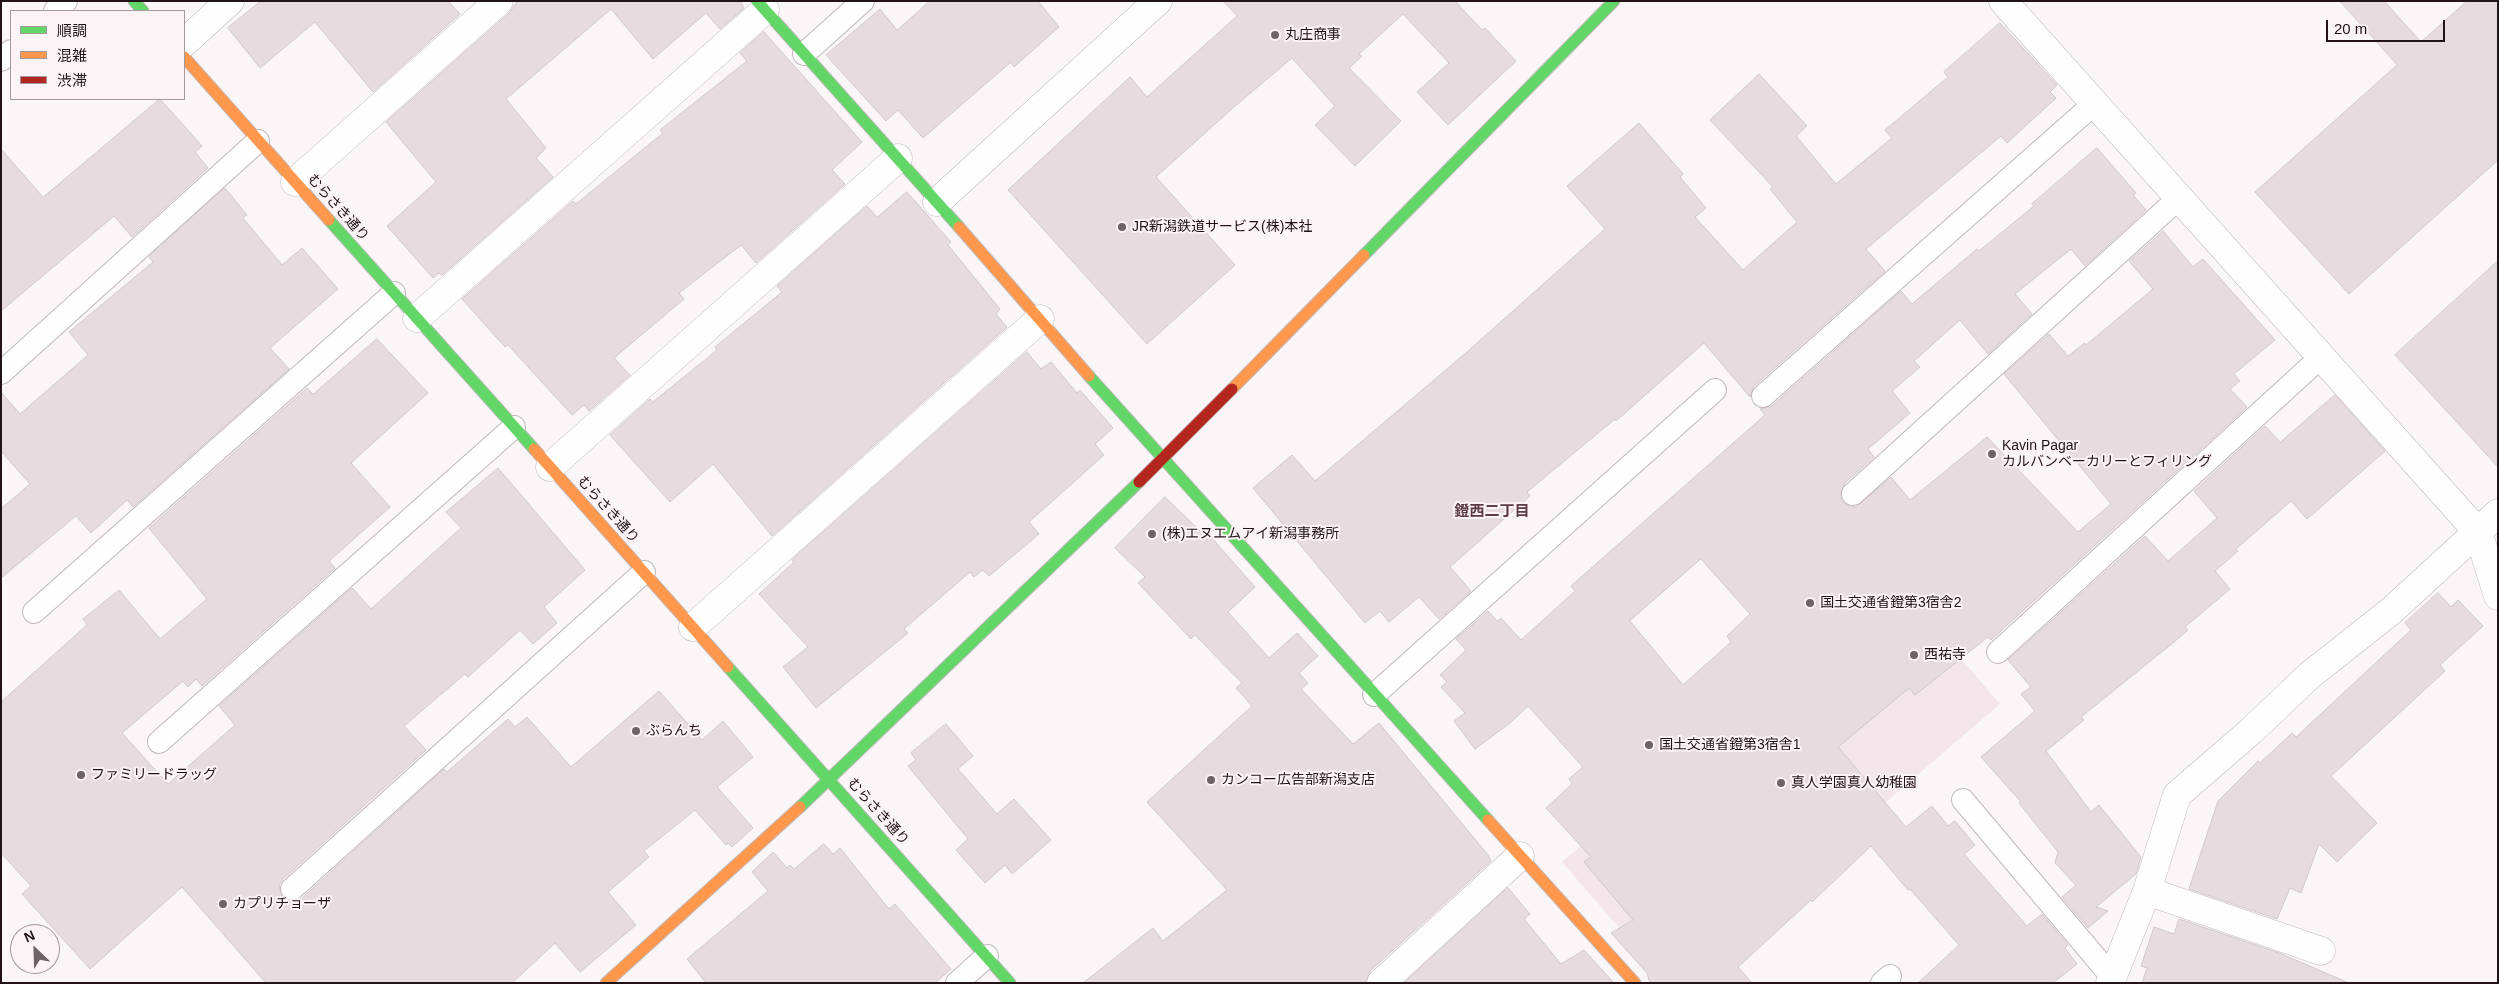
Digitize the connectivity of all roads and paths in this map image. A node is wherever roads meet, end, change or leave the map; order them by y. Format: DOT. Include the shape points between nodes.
graph roads {
  1 [pos="66,1"];
  2 [pos="230,1"];
  3 [pos="499,1"];
  4 [pos="863,1"];
  5 [pos="1158,1"];
  6 [pos="1614,1"];
  7 [pos="2003,1"];
  8 [pos="761,6"];
  9 [pos="56,10"];
  10 [pos="185,42"];
  11 [pos="804,54"];
  12 [pos="185,58"];
  13 [pos="2095,104"];
  14 [pos="258,141"];
  15 [pos="898,158"];
  16 [pos="295,182"];
  17 [pos="2179,198"];
  18 [pos="937,202"];
  19 [pos="394,292"];
  20 [pos="417,318"];
  21 [pos="1040,319"];
  22 [pos="2321,357"];
  23 [pos="1,373"];
  24 [pos="1715,390"];
  25 [pos="1763,396"];
  26 [pos="514,427"];
  27 [pos="1162,460"];
  28 [pos="550,467"];
  29 [pos="1853,494"];
  30 [pos="2498,513"];
  31 [pos="2478,532"];
  32 [pos="644,572"];
  33 [pos="2498,596"];
  34 [pos="34,612"];
  35 [pos="693,627"];
  36 [pos="1998,652"];
  37 [pos="1374,695"];
  38 [pos="159,742"];
  39 [pos="829,780"];
  40 [pos="1963,800"];
  41 [pos="1520,856"];
  42 [pos="292,889"];
  43 [pos="2147,891"];
  44 [pos="2321,950"];
  45 [pos="987,956"];
  46 [pos="2111,980"];
  47 [pos="606,983"];
  48 [pos="957,983"];
  49 [pos="1010,983"];
  50 [pos="1381,983"];
  51 [pos="1635,983"];
  1 -- 9 [label="lane"];
  2 -- 10 [label="street"];
  3 -- 16 [label="street"];
  4 -- 11 [label="lane"];
  5 -- 18 [label="street"];
  6 -- 27 [label="street"];
  7 -- 13 [label="street"];
  8 -- 11 [label="street"];
  8 -- 20 [label="street"];
  11 -- 15 [label="street"];
  12 -- 14 [label="street, むらさき通り"];
  13 -- 17 [label="street"];
  13 -- 25 [label="lane"];
  14 -- 16 [label="street, むらさき通り"];
  14 -- 23 [label="lane"];
  15 -- 18 [label="street"];
  15 -- 28 [label="street"];
  16 -- 19 [label="street, むらさき通り"];
  17 -- 22 [label="street"];
  17 -- 29 [label="lane"];
  18 -- 21 [label="street"];
  19 -- 20 [label="street, むらさき通り"];
  19 -- 34 [label="lane"];
  20 -- 26 [label="street, むらさき通り"];
  21 -- 27 [label="street"];
  21 -- 35 [label="street"];
  22 -- 31 [label="street"];
  22 -- 36 [label="lane"];
  24 -- 37 [label="lane"];
  26 -- 28 [label="street, むらさき通り"];
  26 -- 38 [label="lane"];
  27 -- 37 [label="street"];
  27 -- 39 [label="street"];
  28 -- 32 [label="street, むらさき通り"];
  30 -- 31 [label="street"];
  31 -- 33 [label="street"];
  31 -- 43 [label="street" via="2391,611 2310,674 2177,795"];
  32 -- 35 [label="street, むらさき通り"];
  32 -- 42 [label="lane"];
  35 -- 39 [label="street, むらさき通り"];
  37 -- 41 [label="street"];
  39 -- 45 [label="street, むらさき通り"];
  39 -- 47 [label="street"];
  40 -- 46 [label="lane"];
  41 -- 50 [label="street"];
  41 -- 51 [label="street"];
  43 -- 44 [label="street"];
  43 -- 46 [label="street"];
  45 -- 48 [label="lane"];
  45 -- 49 [label="street, むらさき通り"];
}
